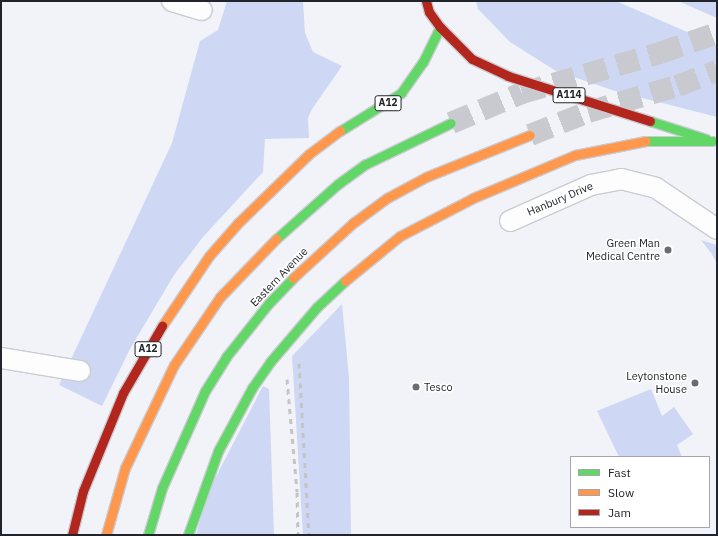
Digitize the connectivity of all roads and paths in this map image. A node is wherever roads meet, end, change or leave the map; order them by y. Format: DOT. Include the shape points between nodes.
graph roads {
  1 [pos="172,1"];
  2 [pos="418,1"];
  3 [pos="426,1"];
  4 [pos="202,10"];
  5 [pos="429,12"];
  6 [pos="440,27"];
  7 [pos="451,123"];
  8 [pos="530,135"];
  9 [pos="714,142"];
  10 [pos="510,221"];
  11 [pos="717,229"];
  12 [pos="1,358"];
  13 [pos="80,370"];
  14 [pos="72,535"];
  15 [pos="106,535"];
  16 [pos="148,535"];
  17 [pos="188,535"];
  1 -- 4 [label="street"];
  2 -- 5 [label="main road, A114"];
  3 -- 5 [label="main road, A114"];
  5 -- 6 [label="main road, A114"];
  6 -- 9 [label="main road, A114" via="472,59 508,76"];
  6 -- 14 [label="main road, A12" via="423,62 402,93 309,154 238,223 209,256 167,317 123,393 83,491"];
  7 -- 15 [label="main road, A12" via="366,164 338,184 270,244 220,297 174,365 150,413 126,468"];
  8 -- 16 [label="main road, Eastern Avenue" via="426,177 387,198 332,242 269,303 226,357 205,391 162,488"];
  9 -- 17 [label="main road" via="636,141 575,155 473,198 400,236 366,262 317,307 270,362 252,388 218,450"];
  10 -- 11 [label="street, Hanbury Drive" via="591,185 621,179 656,188"];
  12 -- 13 [label="street"];
}
